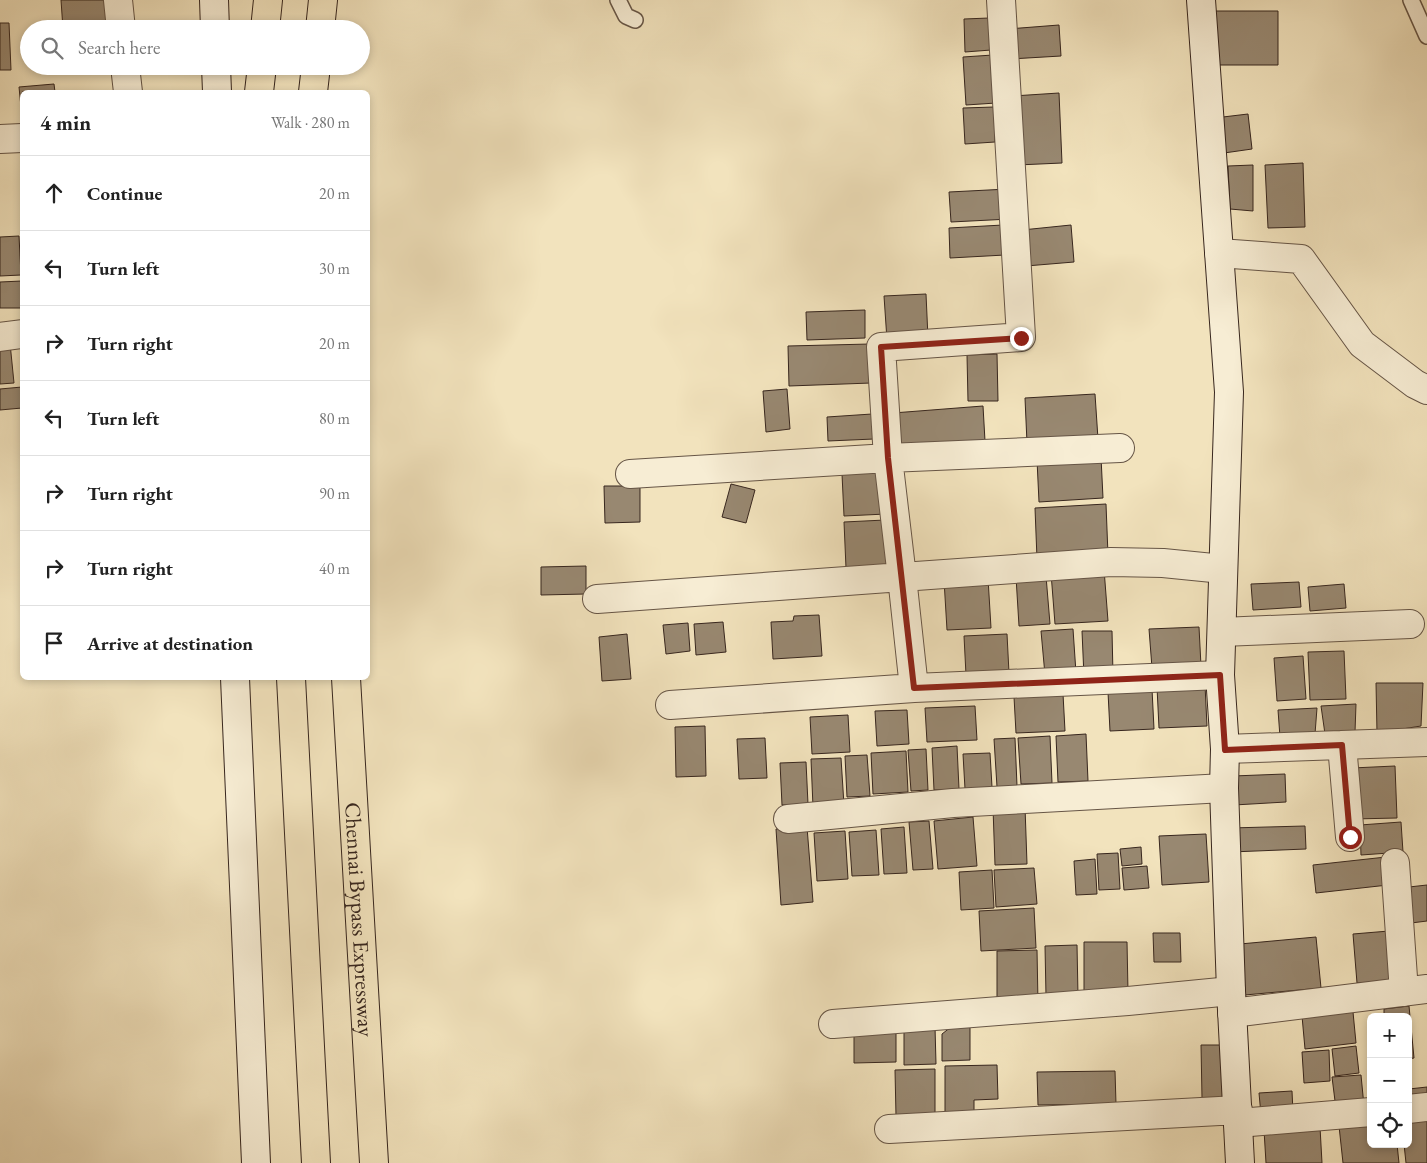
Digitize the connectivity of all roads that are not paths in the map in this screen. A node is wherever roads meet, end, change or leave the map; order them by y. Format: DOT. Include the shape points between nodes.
graph roads {
  1 [pos="118,0"];
  2 [pos="214,0"];
  3 [pos="268,0"];
  4 [pos="323,0"];
  5 [pos="618,0"];
  6 [pos="1001,0"];
  7 [pos="1201,0"];
  8 [pos="1410,0"];
  9 [pos="120,20"];
  10 [pos="215,20"];
  11 [pos="266,20"];
  12 [pos="321,20"];
  13 [pos="635,20"];
  14 [pos="1427,36"];
  15 [pos="126,75"];
  16 [pos="216,75"];
  17 [pos="261,75"];
  18 [pos="315,75"];
  19 [pos="128,90"];
  20 [pos="217,90"];
  21 [pos="259,90"];
  22 [pos="313,90"];
  23 [pos="20,138"];
  24 [pos="0,139"];
  25 [pos="1219,253"];
  26 [pos="20,334"];
  27 [pos="0,336"];
  28 [pos="1427,390"];
  29 [pos="1120,448"];
  30 [pos="888,458"];
  31 [pos="630,474"];
  32 [pos="1224,568"];
  33 [pos="902,577"];
  34 [pos="597,599"];
  35 [pos="1410,624"];
  36 [pos="1222,632"];
  37 [pos="1220,675"];
  38 [pos="235,680"];
  39 [pos="291,680"];
  40 [pos="346,680"];
  41 [pos="914,688"];
  42 [pos="670,706"];
  43 [pos="1427,742"];
  44 [pos="1342,745"];
  45 [pos="1225,750"];
  46 [pos="1224,788"];
  47 [pos="788,819"];
  48 [pos="1350,837"];
  49 [pos="1395,862"];
  50 [pos="1416,990"];
  51 [pos="1232,1002"];
  52 [pos="833,1024"];
  53 [pos="1427,1108"];
  54 [pos="1412,1109"];
  55 [pos="1367,1112"];
  56 [pos="1238,1117"];
  57 [pos="889,1129"];
  58 [pos="256,1163"];
  59 [pos="316,1163"];
  60 [pos="374,1163"];
  61 [pos="1240,1163"];
  1 -- 9 [label="street"];
  2 -- 10 [label="street"];
  3 -- 11 [label="highway"];
  4 -- 12 [label="highway"];
  5 -- 13 [label="lane" via="626,16"];
  6 -- 30 [label="street" via="1021,338 881,347"];
  7 -- 25 [label="street"];
  8 -- 14 [label="lane"];
  15 -- 19 [label="street"];
  16 -- 20 [label="street"];
  17 -- 21 [label="highway"];
  18 -- 22 [label="highway"];
  23 -- 24 [label="street"];
  25 -- 28 [label="street" via="1301,259 1362,344"];
  25 -- 32 [label="street" via="1229,392"];
  26 -- 27 [label="street"];
  29 -- 30 [label="street"];
  30 -- 31 [label="street"];
  30 -- 33 [label="street"];
  32 -- 33 [label="street" via="1111,562"];
  32 -- 36 [label="street"];
  33 -- 34 [label="street"];
  33 -- 41 [label="street"];
  35 -- 36 [label="street"];
  36 -- 37 [label="street"];
  37 -- 41 [label="street"];
  37 -- 45 [label="street"];
  38 -- 58 [label="street"];
  39 -- 59 [label="highway"];
  40 -- 60 [label="highway, Chennai Bypass Expressway"];
  41 -- 42 [label="street"];
  43 -- 44 [label="street"];
  44 -- 45 [label="street"];
  44 -- 48 [label="street"];
  45 -- 46 [label="street"];
  46 -- 47 [label="street" via="953,803"];
  46 -- 51 [label="street"];
  49 -- 50 [label="street"];
  50 -- 51 [label="street"];
  51 -- 52 [label="street" via="1128,1002"];
  51 -- 56 [label="street"];
  53 -- 54 [label="street"];
  55 -- 56 [label="street"];
  56 -- 57 [label="street"];
  56 -- 61 [label="street"];
}
